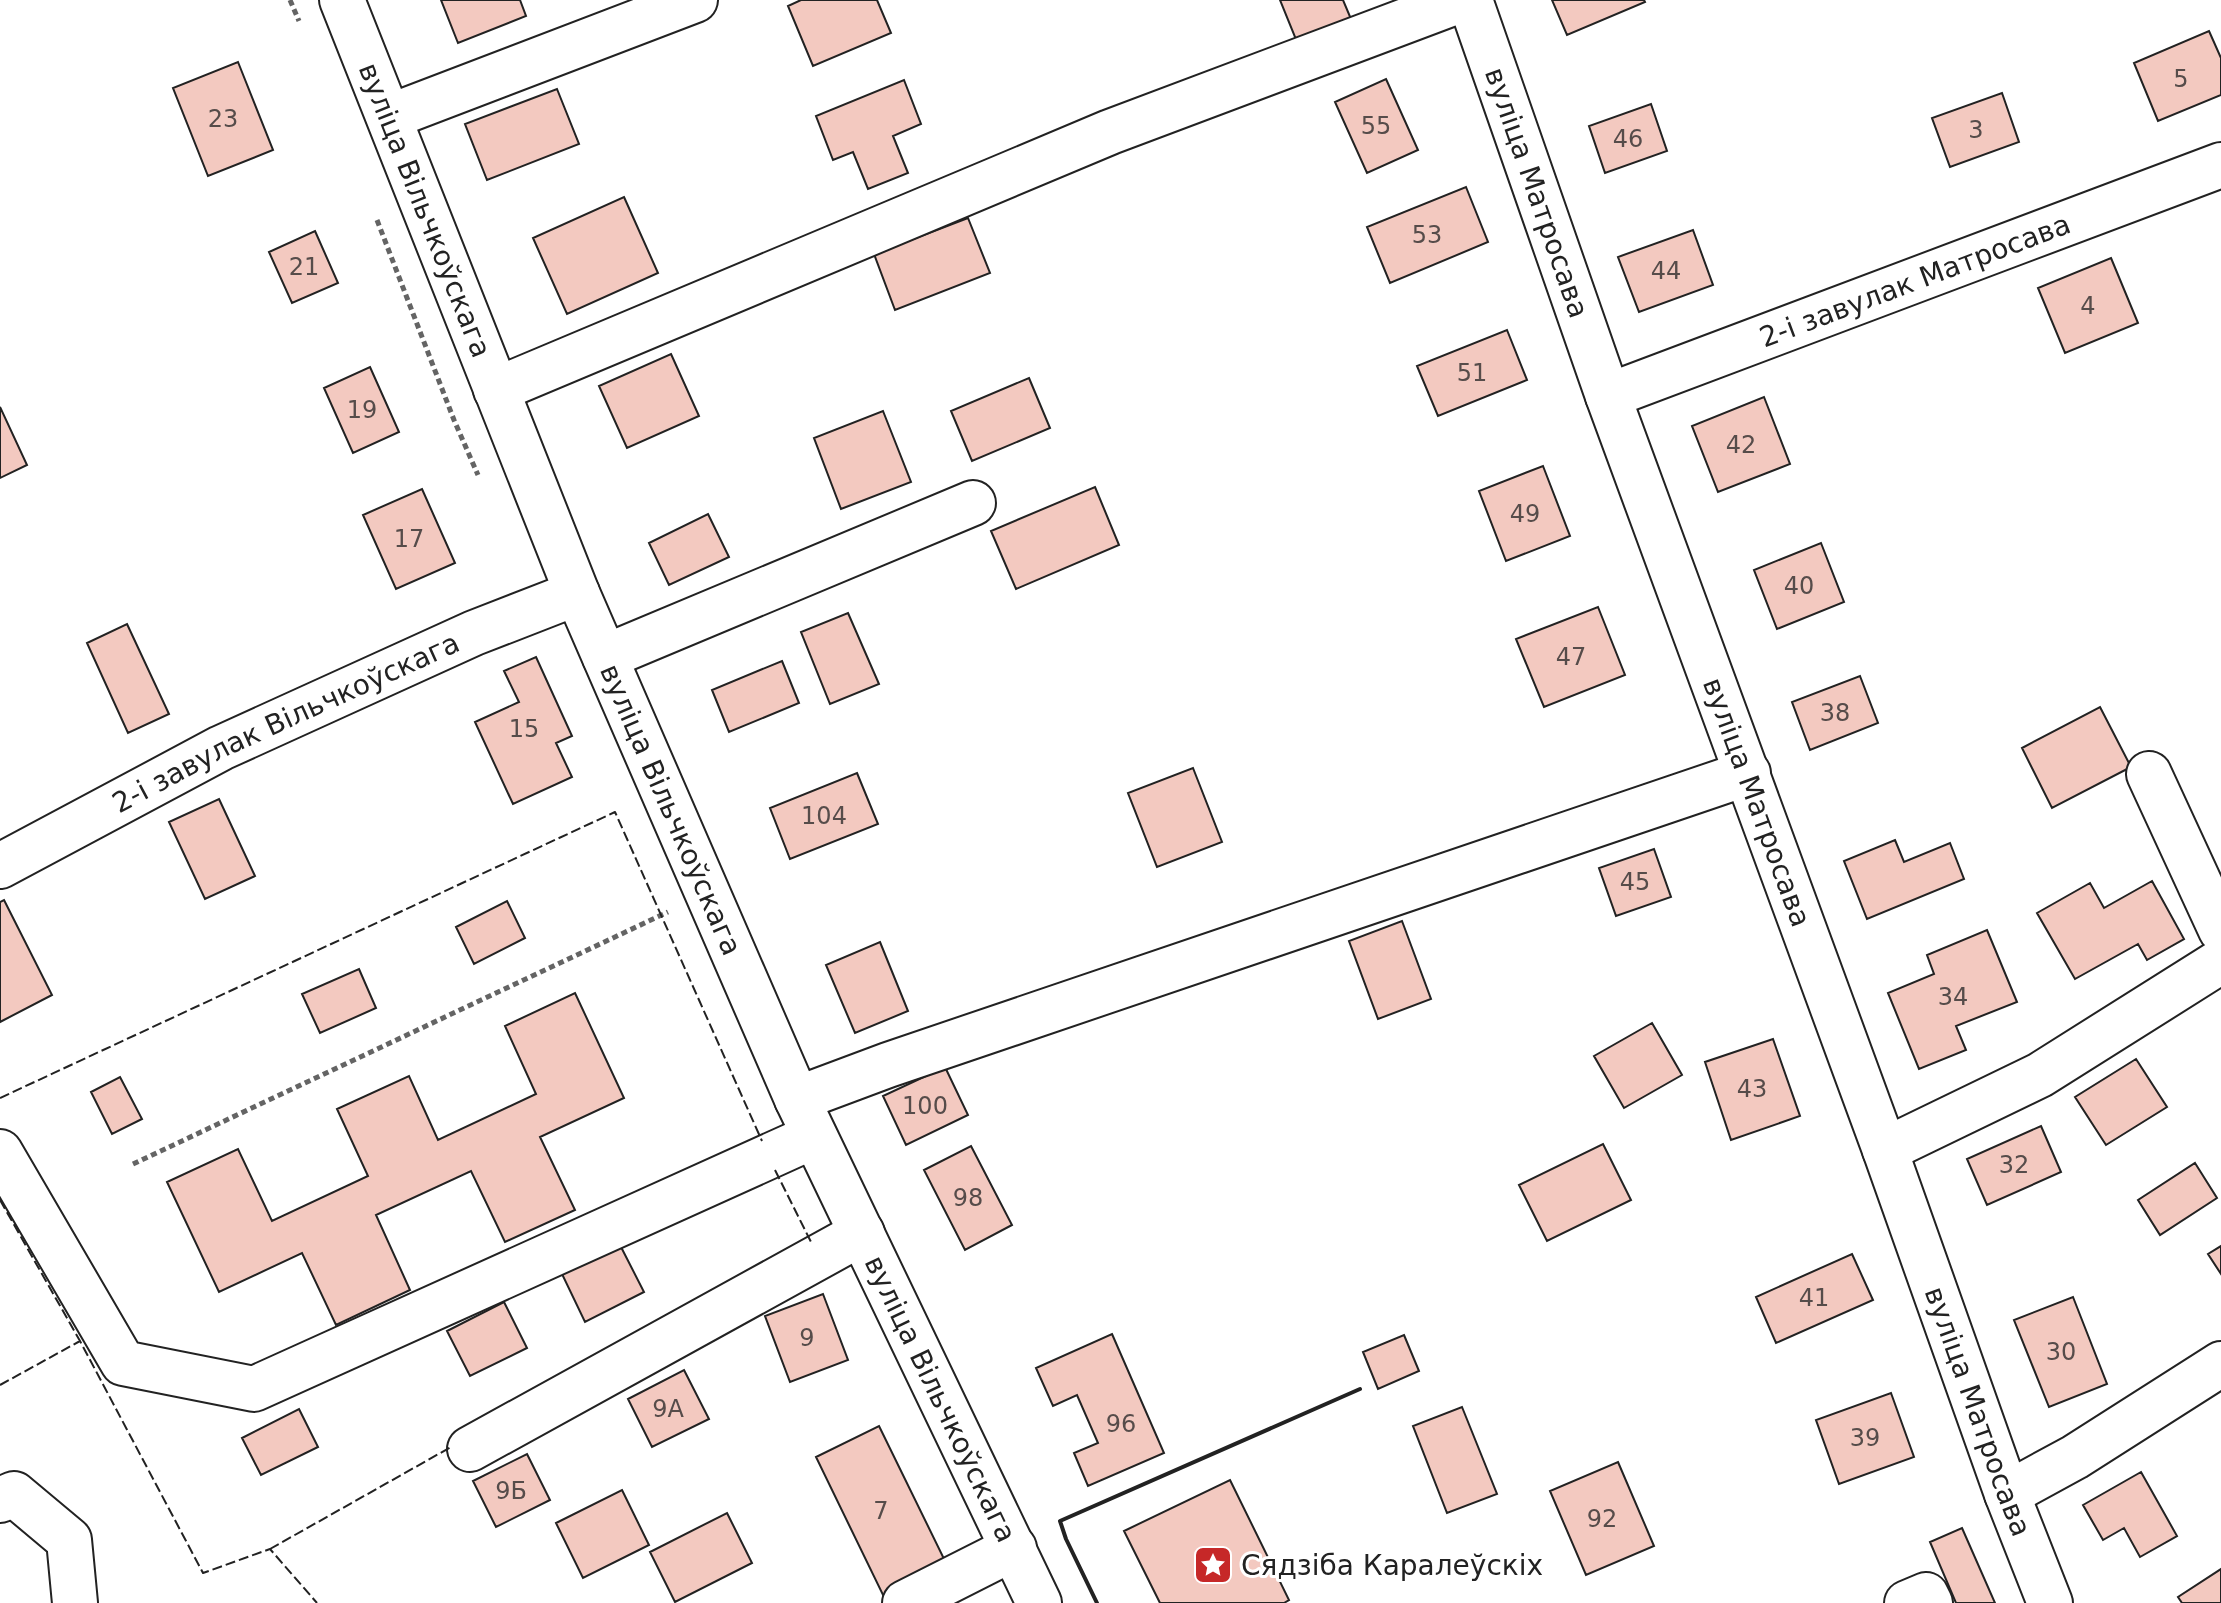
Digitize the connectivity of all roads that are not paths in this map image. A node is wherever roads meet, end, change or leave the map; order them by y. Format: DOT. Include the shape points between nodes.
graph roads {
  1 [pos="342,0"];
  2 [pos="695,0"];
  3 [pos="1461,0"];
  4 [pos="1470,0"];
  5 [pos="389,117"];
  6 [pos="2221,165"];
  7 [pos="496,390"];
  8 [pos="1608,396"];
  9 [pos="973,503"];
  10 [pos="577,593"];
  11 [pos="605,657"];
  12 [pos="1748,773"];
  13 [pos="2149,774"];
  14 [pos="0,866"];
  15 [pos="2221,930"];
  16 [pos="2221,961"];
  17 [pos="806,1117"];
  18 [pos="1885,1150"];
  19 [pos="0,1152"];
  20 [pos="862,1233"];
  21 [pos="2221,1364"];
  22 [pos="470,1449"];
  23 [pos="2007,1494"];
  24 [pos="0,1500"];
  25 [pos="1014,1548"];
  26 [pos="75,1603"];
  27 [pos="905,1603"];
  28 [pos="1039,1603"];
  29 [pos="1907,1603"];
  30 [pos="1930,1603"];
  31 [pos="2050,1603"];
  1 -- 5 [label="street, вуліца Вільчкоўскага"];
  2 -- 5 [label="street"];
  3 -- 7 [label="street" via="1110,132"];
  4 -- 8 [label="street, вуліца Матросава"];
  5 -- 7 [label="street, вуліца Вільчкоўскага"];
  6 -- 8 [label="street, 2-і завулак Матросава"];
  7 -- 10 [label="street, вуліца Вільчкоўскага"];
  8 -- 12 [label="street, вуліца Матросава"];
  9 -- 11 [label="street"];
  10 -- 11 [label="street, вуліца Вільчкоўскага"];
  10 -- 14 [label="street, 2-і завулак Вільчкоўскага" via="474,633 221,748"];
  11 -- 17 [label="street, вуліца Вільчкоўскага"];
  12 -- 17 [label="street" via="903,1059"];
  12 -- 18 [label="street, вуліца Матросава"];
  13 -- 15 [label="street"];
  16 -- 18 [label="street" via="2040,1075"];
  17 -- 19 [label="street" via="254,1389 123,1363"];
  17 -- 20 [label="street, вуліца Вільчкоўскага"];
  18 -- 23 [label="street, вуліца Матросава"];
  20 -- 22 [label="street"];
  20 -- 25 [label="street, вуліца Вільчкоўскага"];
  21 -- 23 [label="street"];
  23 -- 31 [label="street, вуліца Матросава"];
  24 -- 26 [label="street" via="14,1494 69,1540"];
  25 -- 27 [label="street"];
  25 -- 28 [label="street, вуліца Вільчкоўскага"];
  29 -- 30 [label="street" via="1926,1595"];
}
